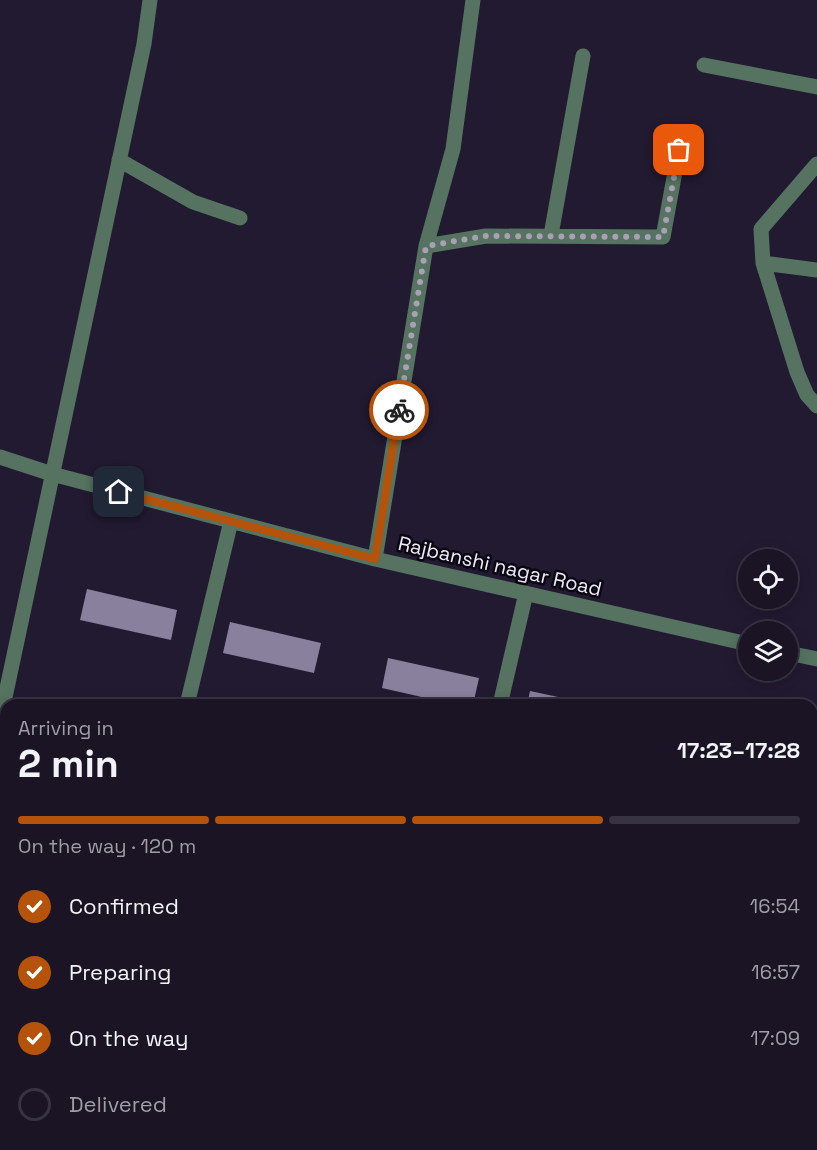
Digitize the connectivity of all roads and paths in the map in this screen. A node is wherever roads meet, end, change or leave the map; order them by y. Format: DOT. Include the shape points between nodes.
graph roads {
  1 [pos="150,0"];
  2 [pos="473,0"];
  3 [pos="583,56"];
  4 [pos="705,65"];
  5 [pos="817,87"];
  6 [pos="679,150"];
  7 [pos="119,160"];
  8 [pos="817,164"];
  9 [pos="240,218"];
  10 [pos="551,235"];
  11 [pos="426,246"];
  12 [pos="763,263"];
  13 [pos="817,270"];
  14 [pos="817,406"];
  15 [pos="0,457"];
  16 [pos="52,474"];
  17 [pos="231,521"];
  18 [pos="375,559"];
  19 [pos="526,593"];
  20 [pos="738,642"];
  21 [pos="798,655"];
  22 [pos="817,659"];
  23 [pos="5,699"];
  24 [pos="188,699"];
  25 [pos="501,699"];
  1 -- 7 [label="street"];
  2 -- 11 [label="street" via="453,149"];
  3 -- 10 [label="street"];
  4 -- 5 [label="street"];
  6 -- 10 [label="street" via="663,237"];
  7 -- 9 [label="street" via="193,202"];
  7 -- 16 [label="street"];
  8 -- 12 [label="street" via="761,230"];
  10 -- 11 [label="street" via="486,236"];
  11 -- 18 [label="street"];
  12 -- 13 [label="street"];
  12 -- 14 [label="street" via="797,372 807,395"];
  15 -- 16 [label="street, Rajbanshi nagar Road"];
  16 -- 17 [label="street, Rajbanshi nagar Road"];
  16 -- 23 [label="street"];
  17 -- 18 [label="street, Rajbanshi nagar Road"];
  17 -- 24 [label="street"];
  18 -- 19 [label="street, Rajbanshi nagar Road"];
  19 -- 20 [label="street, Rajbanshi nagar Road"];
  19 -- 25 [label="street"];
  21 -- 22 [label="street"];
}
